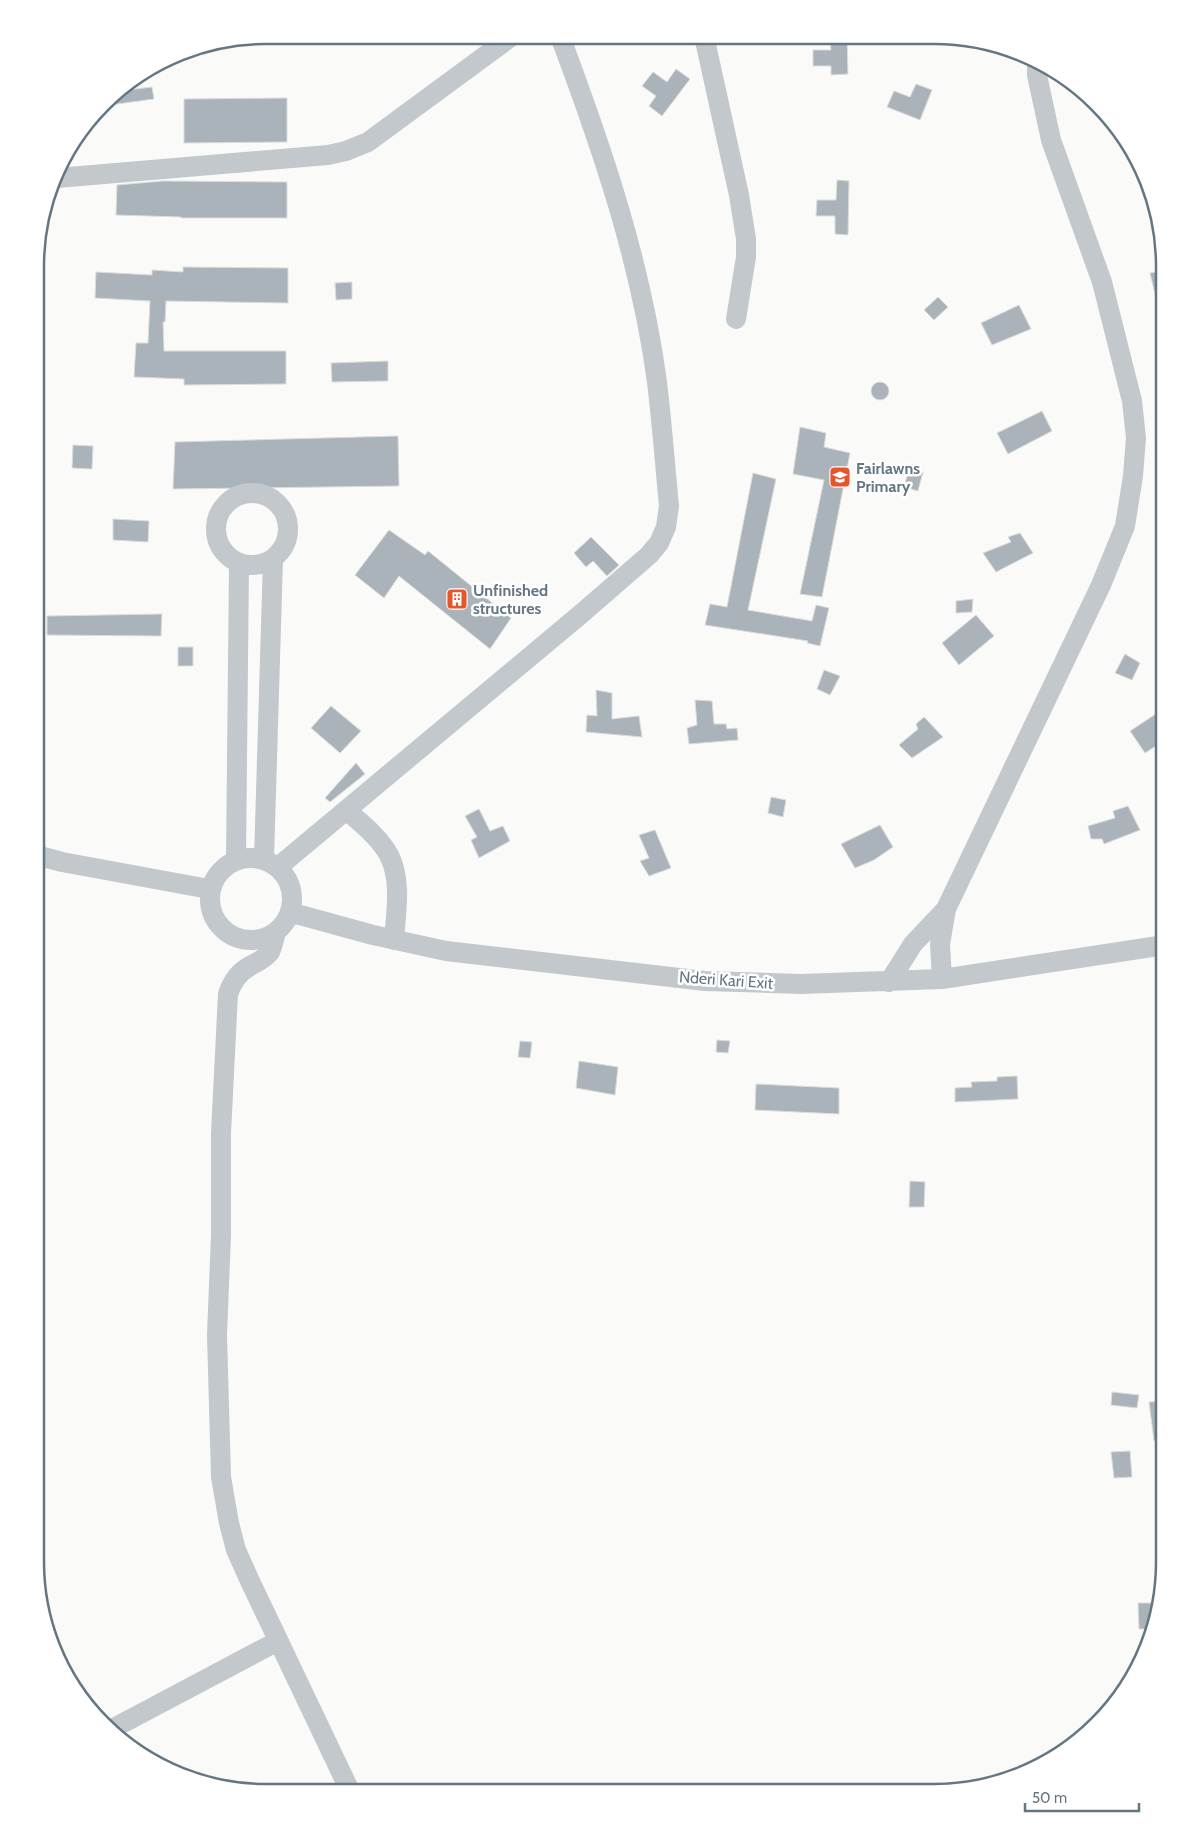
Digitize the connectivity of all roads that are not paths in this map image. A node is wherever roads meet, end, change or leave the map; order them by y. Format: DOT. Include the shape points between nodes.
graph roads {
  1 [pos="501,44"];
  2 [pos="563,44"];
  3 [pos="706,44"];
  4 [pos="1036,69"];
  5 [pos="63,178"];
  6 [pos="736,319"];
  7 [pos="272,559"];
  8 [pos="239,563"];
  9 [pos="346,810"];
  10 [pos="44,857"];
  11 [pos="236,860"];
  12 [pos="271,864"];
  13 [pos="209,889"];
  14 [pos="946,909"];
  15 [pos="289,914"];
  16 [pos="276,932"];
  17 [pos="394,940"];
  18 [pos="1156,946"];
  19 [pos="942,979"];
  20 [pos="889,982"];
  21 [pos="278,1641"];
  22 [pos="117,1726"];
  23 [pos="347,1784"];
  1 -- 5 [label="street" via="368,142 346,151 270,161"];
  2 -- 9 [label="street" via="619,206 641,297 656,381 669,506 666,526 649,555"];
  3 -- 6 [label="street" via="739,194 747,246"];
  4 -- 14 [label="street" via="1051,140 1102,282 1132,402 1136,438 1133,476 1125,526 1101,585"];
  7 -- 8 [label="street" via="262,564"];
  7 -- 8 [label="street" via="287,540 287,516 272,498 248,493 227,503 216,524 216,536 221,547"];
  7 -- 12 [label="street"];
  8 -- 11 [label="street"];
  9 -- 12 [label="street"];
  9 -- 17 [label="street" via="388,854 395,873 397,893"];
  10 -- 13 [label="street"];
  11 -- 12 [label="street" via="250,858"];
  11 -- 13 [label="street" via="222,869"];
  12 -- 15 [label="street" via="286,877 291,889"];
  13 -- 16 [label="street" via="212,912 218,924 229,934 257,940"];
  14 -- 19 [label="street" via="940,944"];
  14 -- 20 [label="street" via="913,944"];
  15 -- 16 [label="street"];
  15 -- 17 [label="street, Nderi Kari Exit"];
  16 -- 21 [label="street" via="270,952 238,975 228,994 220,1133 221,1236 217,1335 221,1476 229,1523 240,1557"];
  17 -- 20 [label="street, Nderi Kari Exit" via="446,951 705,981"];
  18 -- 19 [label="street, Nderi Kari Exit"];
  19 -- 20 [label="street, Nderi Kari Exit"];
  21 -- 22 [label="street"];
  21 -- 23 [label="street"];
}
